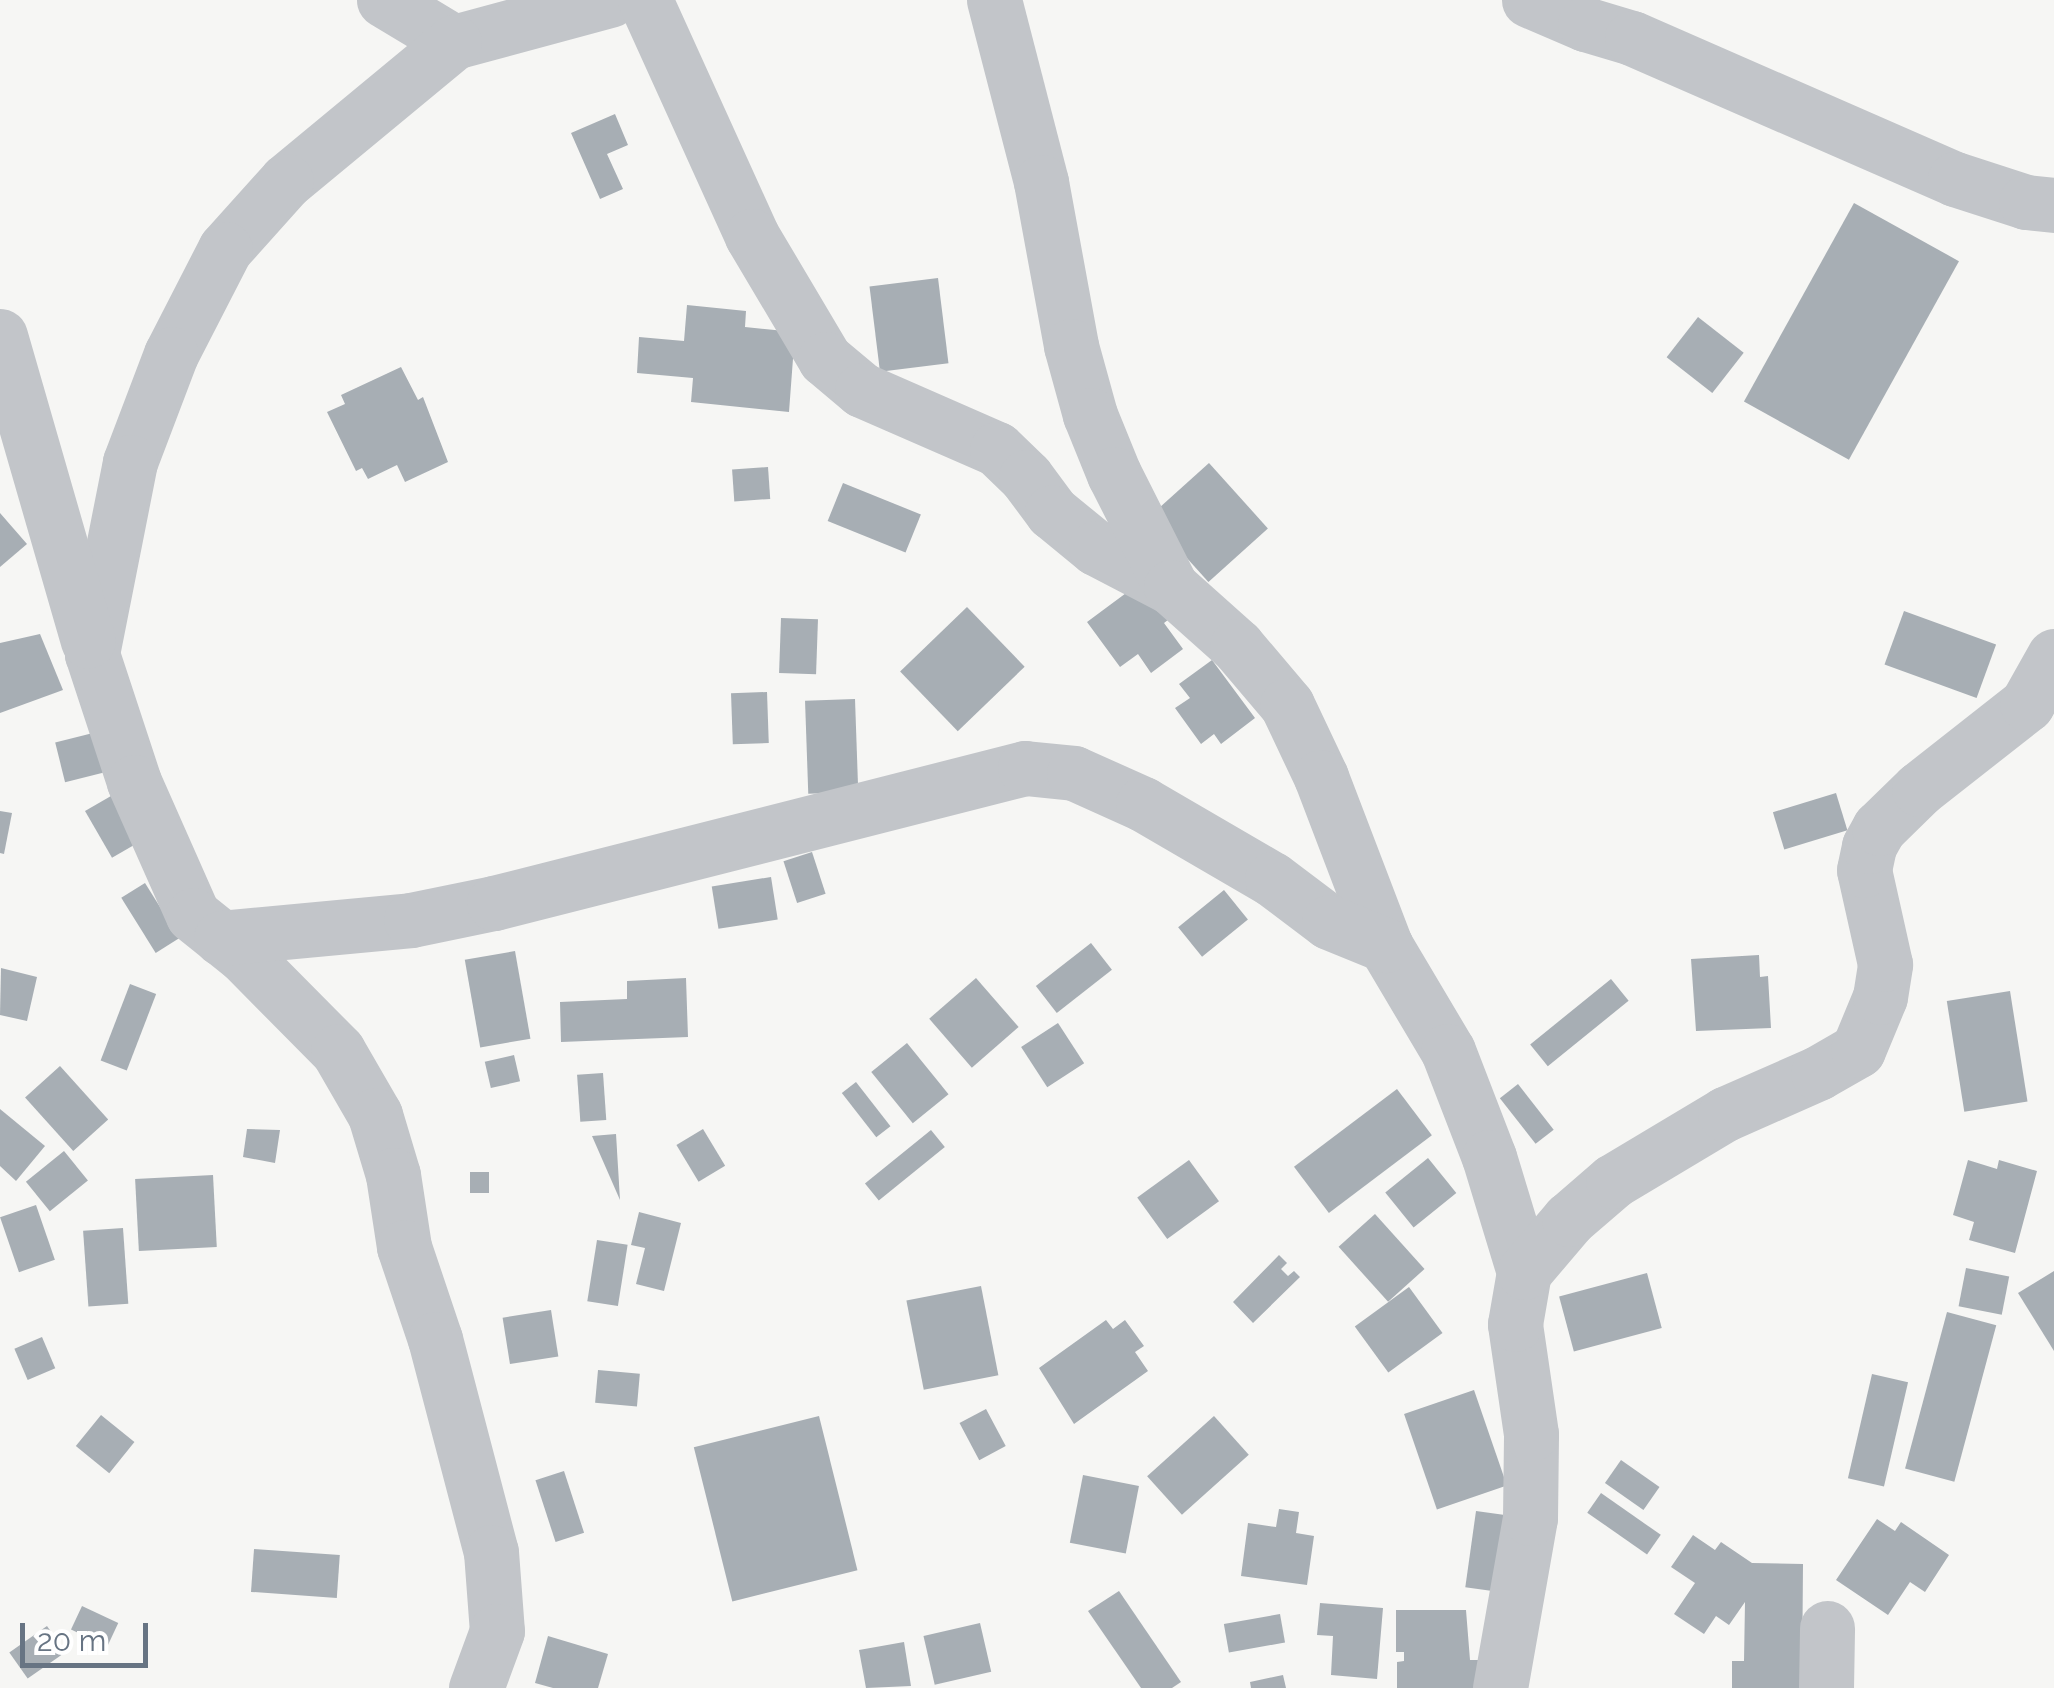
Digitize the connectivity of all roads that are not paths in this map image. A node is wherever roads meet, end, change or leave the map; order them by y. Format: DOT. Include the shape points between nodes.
graph roads {
  1 [pos="384,0"];
  2 [pos="610,0"];
  3 [pos="645,0"];
  4 [pos="994,0"];
  5 [pos="1529,0"];
  6 [pos="454,42"];
  7 [pos="2054,205"];
  8 [pos="0,336"];
  9 [pos="1172,587"];
  10 [pos="92,654"];
  11 [pos="2054,656"];
  12 [pos="221,938"];
  13 [pos="1385,945"];
  14 [pos="1524,1272"];
  15 [pos="1827,1628"];
  16 [pos="476,1688"];
  17 [pos="1500,1688"];
  18 [pos="1826,1688"];
  1 -- 6 [label="street"];
  2 -- 6 [label="street"];
  3 -- 9 [label="street" via="752,236 825,359 862,390 997,449 1052,512 1096,548"];
  4 -- 9 [label="street" via="1090,415"];
  5 -- 7 [label="street" via="1955,179"];
  6 -- 10 [label="street" via="286,181 225,250 171,354 130,462"];
  8 -- 10 [label="street"];
  9 -- 13 [label="street" via="1237,646 1287,705"];
  10 -- 12 [label="street" via="134,782 194,914"];
  11 -- 14 [label="street" via="2027,704 1919,789 1870,846 1864,870 1885,964 1880,997 1858,1050 1724,1114 1613,1181"];
  12 -- 13 [label="street" via="410,920 494,903 1024,768 1074,773 1143,804 1272,879 1329,922"];
  12 -- 16 [label="street" via="338,1052 374,1114 404,1247 492,1552 497,1631"];
  13 -- 14 [label="street" via="1448,1051"];
  14 -- 17 [label="street" via="1515,1324 1531,1434 1530,1518"];
  15 -- 18 [label="street"];
}
